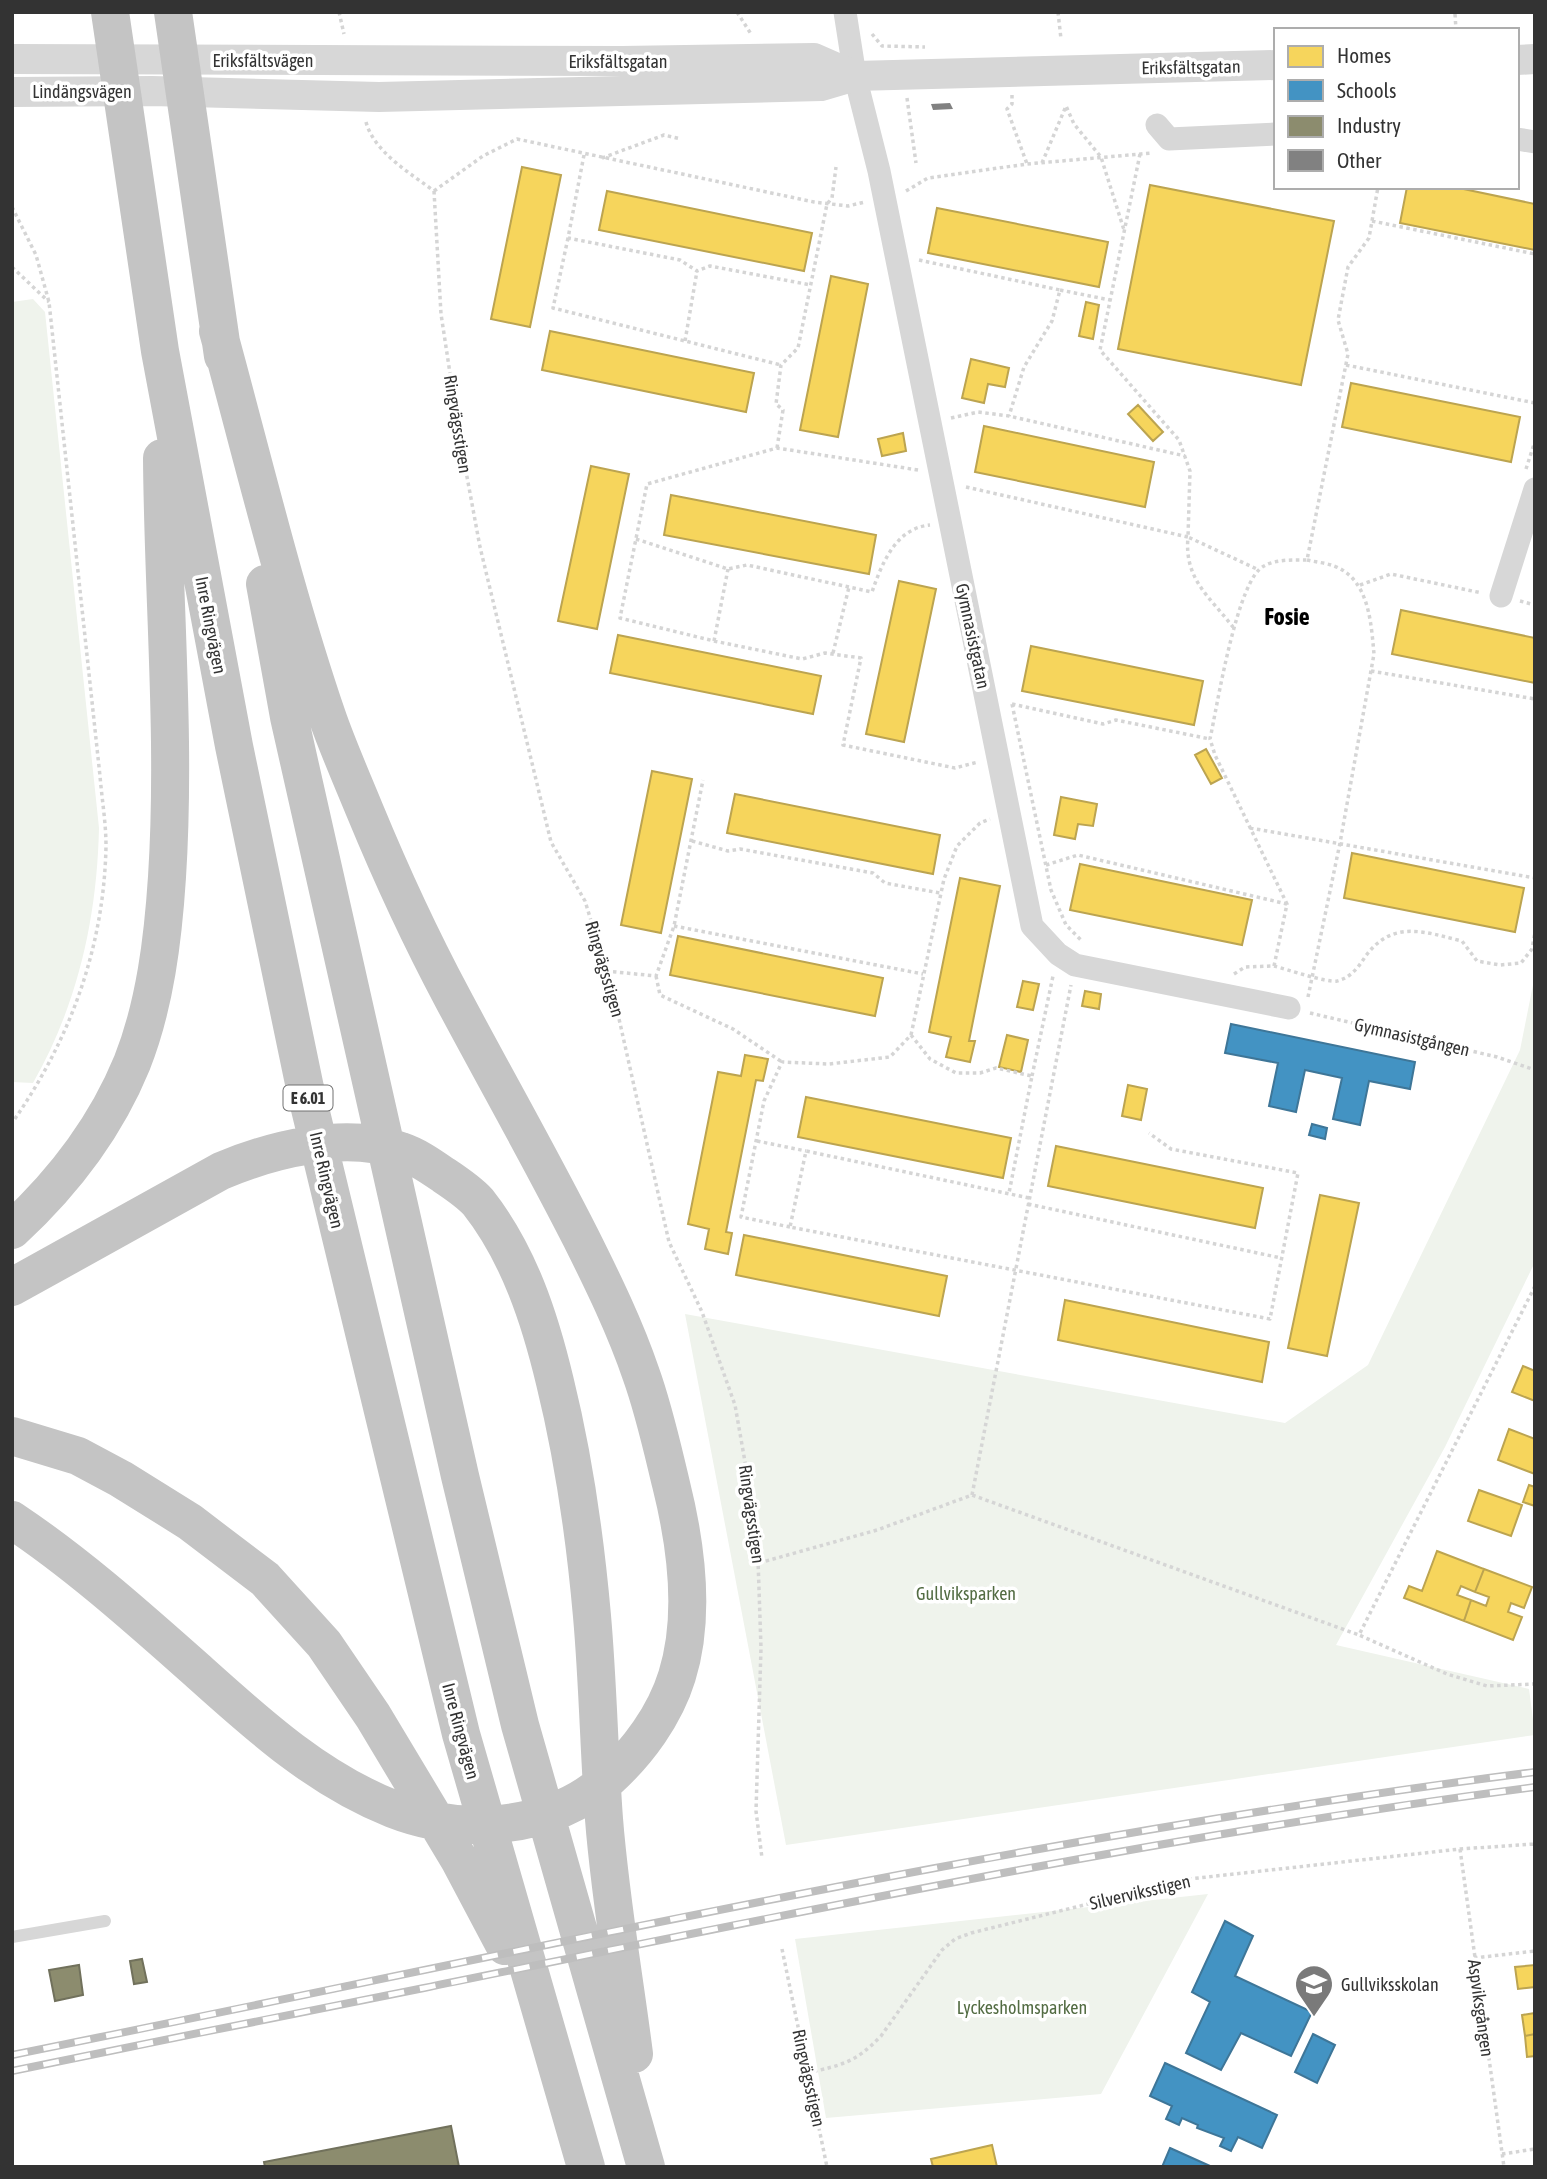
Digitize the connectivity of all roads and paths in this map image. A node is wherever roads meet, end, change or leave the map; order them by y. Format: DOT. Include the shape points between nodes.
graph roads {
  1 [pos="110,12"];
  2 [pos="173,12"];
  3 [pos="339,12"];
  4 [pos="737,12"];
  5 [pos="845,12"];
  6 [pos="1058,12"];
  7 [pos="1447,12"];
  8 [pos="1463,12"];
  9 [pos="1455,14"];
  10 [pos="869,30"];
  11 [pos="1060,39"];
  12 [pos="345,40"];
  13 [pos="752,44"];
  14 [pos="1057,44"];
  15 [pos="1070,44"];
  16 [pos="933,46"];
  17 [pos="12,59"];
  18 [pos="147,59"];
  19 [pos="378,61"];
  20 [pos="1274,65"];
  21 [pos="905,75"];
  22 [pos="855,76"];
  23 [pos="152,91"];
  24 [pos="12,92"];
  25 [pos="371,104"];
  26 [pos="1012,104"];
  27 [pos="1163,132"];
  28 [pos="1274,134"];
  29 [pos="681,139"];
  30 [pos="1140,154"];
  31 [pos="584,155"];
  32 [pos="1101,157"];
  33 [pos="600,158"];
  34 [pos="916,163"];
  35 [pos="1042,163"];
  36 [pos="1027,164"];
  37 [pos="836,167"];
  38 [pos="1378,189"];
  39 [pos="434,191"];
  40 [pos="883,197"];
  41 [pos="827,204"];
  42 [pos="12,207"];
  43 [pos="1372,221"];
  44 [pos="1124,232"];
  45 [pos="568,238"];
  46 [pos="1535,254"];
  47 [pos="12,267"];
  48 [pos="697,271"];
  49 [pos="920,273"];
  50 [pos="811,285"];
  51 [pos="1060,290"];
  52 [pos="1111,300"];
  53 [pos="49,302"];
  54 [pos="218,331"];
  55 [pos="685,341"];
  56 [pos="160,351"];
  57 [pos="781,365"];
  58 [pos="1346,365"];
  59 [pos="1535,403"];
  60 [pos="1009,416"];
  61 [pos="953,429"];
  62 [pos="777,448"];
  63 [pos="1185,456"];
  64 [pos="939,473"];
  65 [pos="1535,489"];
  66 [pos="968,498"];
  67 [pos="950,523"];
  68 [pos="1188,537"];
  69 [pos="636,539"];
  70 [pos="1307,560"];
  71 [pos="728,569"];
  72 [pos="1259,570"];
  73 [pos="1360,585"];
  74 [pos="849,587"];
  75 [pos="1501,596"];
  76 [pos="1233,627"];
  77 [pos="714,641"];
  78 [pos="833,654"];
  79 [pos="1371,671"];
  80 [pos="1535,699"];
  81 [pos="1210,738"];
  82 [pos="997,757"];
  83 [pos="703,780"];
  84 [pos="1009,811"];
  85 [pos="1250,828"];
  86 [pos="692,841"];
  87 [pos="1340,843"];
  88 [pos="1046,864"];
  89 [pos="1535,877"];
  90 [pos="940,893"];
  91 [pos="1287,904"];
  92 [pos="674,926"];
  93 [pos="1535,932"];
  94 [pos="1083,942"];
  95 [pos="1066,959"];
  96 [pos="1274,966"];
  97 [pos="606,971"];
  98 [pos="923,974"];
  99 [pos="656,976"];
  100 [pos="1314,976"];
  101 [pos="1241,979"];
  102 [pos="1296,1010"];
  103 [pos="911,1035"];
  104 [pos="782,1062"];
  105 [pos="1535,1070"];
  106 [pos="1032,1076"];
  107 [pos="12,1123"];
  108 [pos="1149,1133"];
  109 [pos="756,1141"];
  110 [pos="806,1151"];
  111 [pos="1008,1194"];
  112 [pos="1029,1198"];
  113 [pos="1028,1204"];
  114 [pos="790,1227"];
  115 [pos="12,1230"];
  116 [pos="1282,1258"];
  117 [pos="1016,1270"];
  118 [pos="12,1286"];
  119 [pos="1535,1286"];
  120 [pos="12,1436"];
  121 [pos="972,1495"];
  122 [pos="12,1520"];
  123 [pos="759,1563"];
  124 [pos="1359,1635"];
  125 [pos="1535,1684"];
  126 [pos="1535,1844"];
  127 [pos="1460,1849"];
  128 [pos="762,1858"];
  129 [pos="105,1921"];
  130 [pos="12,1937"];
  131 [pos="782,1949"];
  132 [pos="1535,1951"];
  133 [pos="1474,1958"];
  134 [pos="546,2024"];
  135 [pos="807,2073"];
  136 [pos="1535,2149"];
  137 [pos="1502,2154"];
  138 [pos="586,2167"];
  139 [pos="646,2167"];
  140 [pos="652,2167"];
  141 [pos="827,2167"];
  142 [pos="1504,2167"];
  1 -- 56 [label="highway, Inre Ringvägen / E 6.01"];
  2 -- 54 [label="highway"];
  3 -- 12 [label="path"];
  4 -- 13 [label="path" via="752,35"];
  5 -- 22 [label="street, Gymnasistgatan"];
  6 -- 11 [label="path"];
  7 -- 9 [label="path"];
  8 -- 9 [label="path"];
  10 -- 16 [label="path" via="882,46"];
  14 -- 15 [label="path"];
  17 -- 18 [label="street, Lindängsvägen"];
  18 -- 19 [label="street, Eriksfältsvägen"];
  19 -- 22 [label="street, Eriksfältsgatan" via="814,58"];
  20 -- 21 [label="street, Eriksfältsgatan"];
  21 -- 22 [label="street, Eriksfältsgatan"];
  21 -- 34 [label="path"];
  22 -- 25 [label="street, Eriksfältsgatan" via="821,86"];
  22 -- 40 [label="street, Gymnasistgatan"];
  23 -- 24 [label="street, Lindängsvägen"];
  23 -- 25 [label="street, Eriksfältsvägen"];
  25 -- 39 [label="path" via="369,134"];
  26 -- 36 [label="path" via="1007,109"];
  27 -- 28 [label="street"];
  27 -- 30 [label="path" via="1153,153"];
  29 -- 33 [label="path" via="664,135"];
  30 -- 32 [label="path"];
  30 -- 44 [label="path"];
  31 -- 33 [label="path"];
  31 -- 39 [label="path" via="517,139 483,156"];
  31 -- 45 [label="path"];
  32 -- 35 [label="path"];
  32 -- 35 [label="path" via="1074,124 1066,106"];
  32 -- 44 [label="path"];
  33 -- 41 [label="path"];
  35 -- 36 [label="path"];
  36 -- 40 [label="path" via="928,178"];
  37 -- 41 [label="path"];
  38 -- 43 [label="path"];
  39 -- 97 [label="path, Ringvägsstigen" via="441,314 480,547 551,842 586,901"];
  40 -- 41 [label="path" via="848,206"];
  40 -- 64 [label="street, Gymnasistgatan"];
  41 -- 50 [label="path"];
  42 -- 53 [label="path" via="36,255"];
  43 -- 46 [label="path"];
  43 -- 58 [label="path" via="1369,238 1348,267 1338,320 1348,354"];
  44 -- 52 [label="path"];
  45 -- 48 [label="path" via="680,260"];
  45 -- 55 [label="path" via="553,308"];
  47 -- 53 [label="path"];
  48 -- 50 [label="path" via="710,266"];
  48 -- 55 [label="path"];
  49 -- 51 [label="path" via="918,260"];
  50 -- 57 [label="path" via="798,348"];
  51 -- 52 [label="path"];
  51 -- 60 [label="path" via="1052,321 1024,367"];
  52 -- 63 [label="path" via="1100,351 1179,440"];
  53 -- 107 [label="path" via="106,846 92,957 77,1004 46,1071"];
  54 -- 122 [label="highway" via="327,718 405,904 605,1286 641,1373 681,1533 686,1615 683,1649 677,1676 657,1720 625,1763 591,1793 553,1813 516,1822 461,1824 422,1817 394,1809 305,1762 140,1620"];
  54 -- 139 [label="highway" via="289,717 457,1463 520,1725"];
  55 -- 57 [label="path"];
  56 -- 115 [label="highway" via="171,707 164,924 150,1002 132,1063 98,1132 44,1200"];
  56 -- 134 [label="highway, Inre Ringvägen / E 6.01" via="234,746 305,1088 461,1734"];
  57 -- 62 [label="path" via="776,404 783,410"];
  58 -- 59 [label="path"];
  58 -- 70 [label="path"];
  60 -- 61 [label="path" via="978,412 951,418"];
  60 -- 63 [label="path"];
  62 -- 64 [label="path"];
  62 -- 69 [label="path" via="647,484"];
  63 -- 68 [label="path" via="1190,471"];
  64 -- 67 [label="street, Gymnasistgatan"];
  65 -- 75 [label="street"];
  66 -- 68 [label="path" via="965,486"];
  67 -- 74 [label="path" via="918,526 899,540 881,566 872,592"];
  67 -- 82 [label="street, Gymnasistgatan"];
  68 -- 72 [label="path"];
  68 -- 76 [label="path" via="1186,556 1193,577"];
  69 -- 71 [label="path"];
  69 -- 77 [label="path" via="620,618"];
  70 -- 72 [label="path" via="1265,565"];
  70 -- 73 [label="path" via="1336,567"];
  71 -- 74 [label="path" via="747,565"];
  71 -- 77 [label="path"];
  72 -- 76 [label="path"];
  73 -- 75 [label="path" via="1391,574"];
  73 -- 79 [label="path" via="1371,624"];
  74 -- 78 [label="path"];
  76 -- 81 [label="path"];
  77 -- 78 [label="path" via="802,659"];
  78 -- 82 [label="path" via="861,657 843,745 955,768"];
  79 -- 80 [label="path"];
  79 -- 87 [label="path"];
  81 -- 85 [label="path"];
  81 -- 88 [label="path" via="1116,720 1103,724 1012,704"];
  82 -- 84 [label="street, Gymnasistgatan"];
  83 -- 86 [label="path"];
  84 -- 90 [label="path" via="980,823 957,846"];
  84 -- 95 [label="street, Gymnasistgatan" via="1032,926"];
  85 -- 87 [label="path"];
  85 -- 91 [label="path"];
  86 -- 90 [label="path" via="728,851 740,849 873,873 885,883"];
  86 -- 92 [label="path"];
  87 -- 89 [label="path"];
  87 -- 100 [label="path"];
  88 -- 91 [label="path" via="1078,855"];
  88 -- 94 [label="path" via="1066,925"];
  90 -- 98 [label="path"];
  91 -- 96 [label="path"];
  92 -- 98 [label="path"];
  92 -- 99 [label="path"];
  93 -- 100 [label="path" via="1532,949 1521,963 1477,961 1462,941 1412,929 1389,936 1372,948 1355,972 1335,981"];
  95 -- 102 [label="street"];
  95 -- 106 [label="path"];
  95 -- 112 [label="path"];
  96 -- 100 [label="path"];
  96 -- 101 [label="path" via="1245,967 1230,977"];
  97 -- 99 [label="path"];
  97 -- 123 [label="path, Ringvägsstigen" via="669,1242 702,1312 735,1405"];
  98 -- 103 [label="path"];
  99 -- 104 [label="path" via="660,995 733,1030"];
  100 -- 102 [label="path"];
  102 -- 105 [label="path, Gymnasistgången"];
  103 -- 104 [label="path" via="890,1057"];
  103 -- 106 [label="path" via="930,1059 956,1073 996,1068"];
  104 -- 109 [label="path" via="764,1101"];
  106 -- 111 [label="path"];
  108 -- 116 [label="path" via="1171,1149 1298,1173"];
  109 -- 110 [label="path"];
  109 -- 114 [label="path" via="741,1217"];
  110 -- 111 [label="path"];
  110 -- 114 [label="path"];
  111 -- 112 [label="path"];
  112 -- 113 [label="path"];
  113 -- 116 [label="path"];
  113 -- 117 [label="path"];
  114 -- 117 [label="path"];
  116 -- 117 [label="path" via="1270,1319"];
  117 -- 121 [label="path"];
  118 -- 140 [label="highway" via="221,1171 286,1150 352,1144 402,1151 453,1181 482,1208 521,1275 546,1348 576,1486 592,1616 610,1879"];
  119 -- 124 [label="path"];
  120 -- 134 [label="highway" via="78,1456 121,1479 190,1522 265,1579 324,1644 373,1716 460,1861"];
  121 -- 123 [label="path" via="877,1530"];
  121 -- 124 [label="path"];
  123 -- 128 [label="path, Ringvägsstigen" via="756,1811"];
  124 -- 125 [label="path" via="1447,1674 1488,1686"];
  126 -- 127 [label="path, Silverviksstigen"];
  127 -- 133 [label="path, Aspviksgången"];
  127 -- 135 [label="path, Silverviksstigen" via="1189,1879 971,1933 942,1951 869,2049 846,2064"];
  129 -- 130 [label="lane"];
  131 -- 135 [label="path, Ringvägsstigen"];
  132 -- 133 [label="path"];
  133 -- 137 [label="path, Aspviksgången"];
  134 -- 138 [label="highway, Inre Ringvägen / E 6.01"];
  135 -- 141 [label="path, Ringvägsstigen"];
  136 -- 137 [label="path"];
  137 -- 142 [label="path, Aspviksgången"];
}
